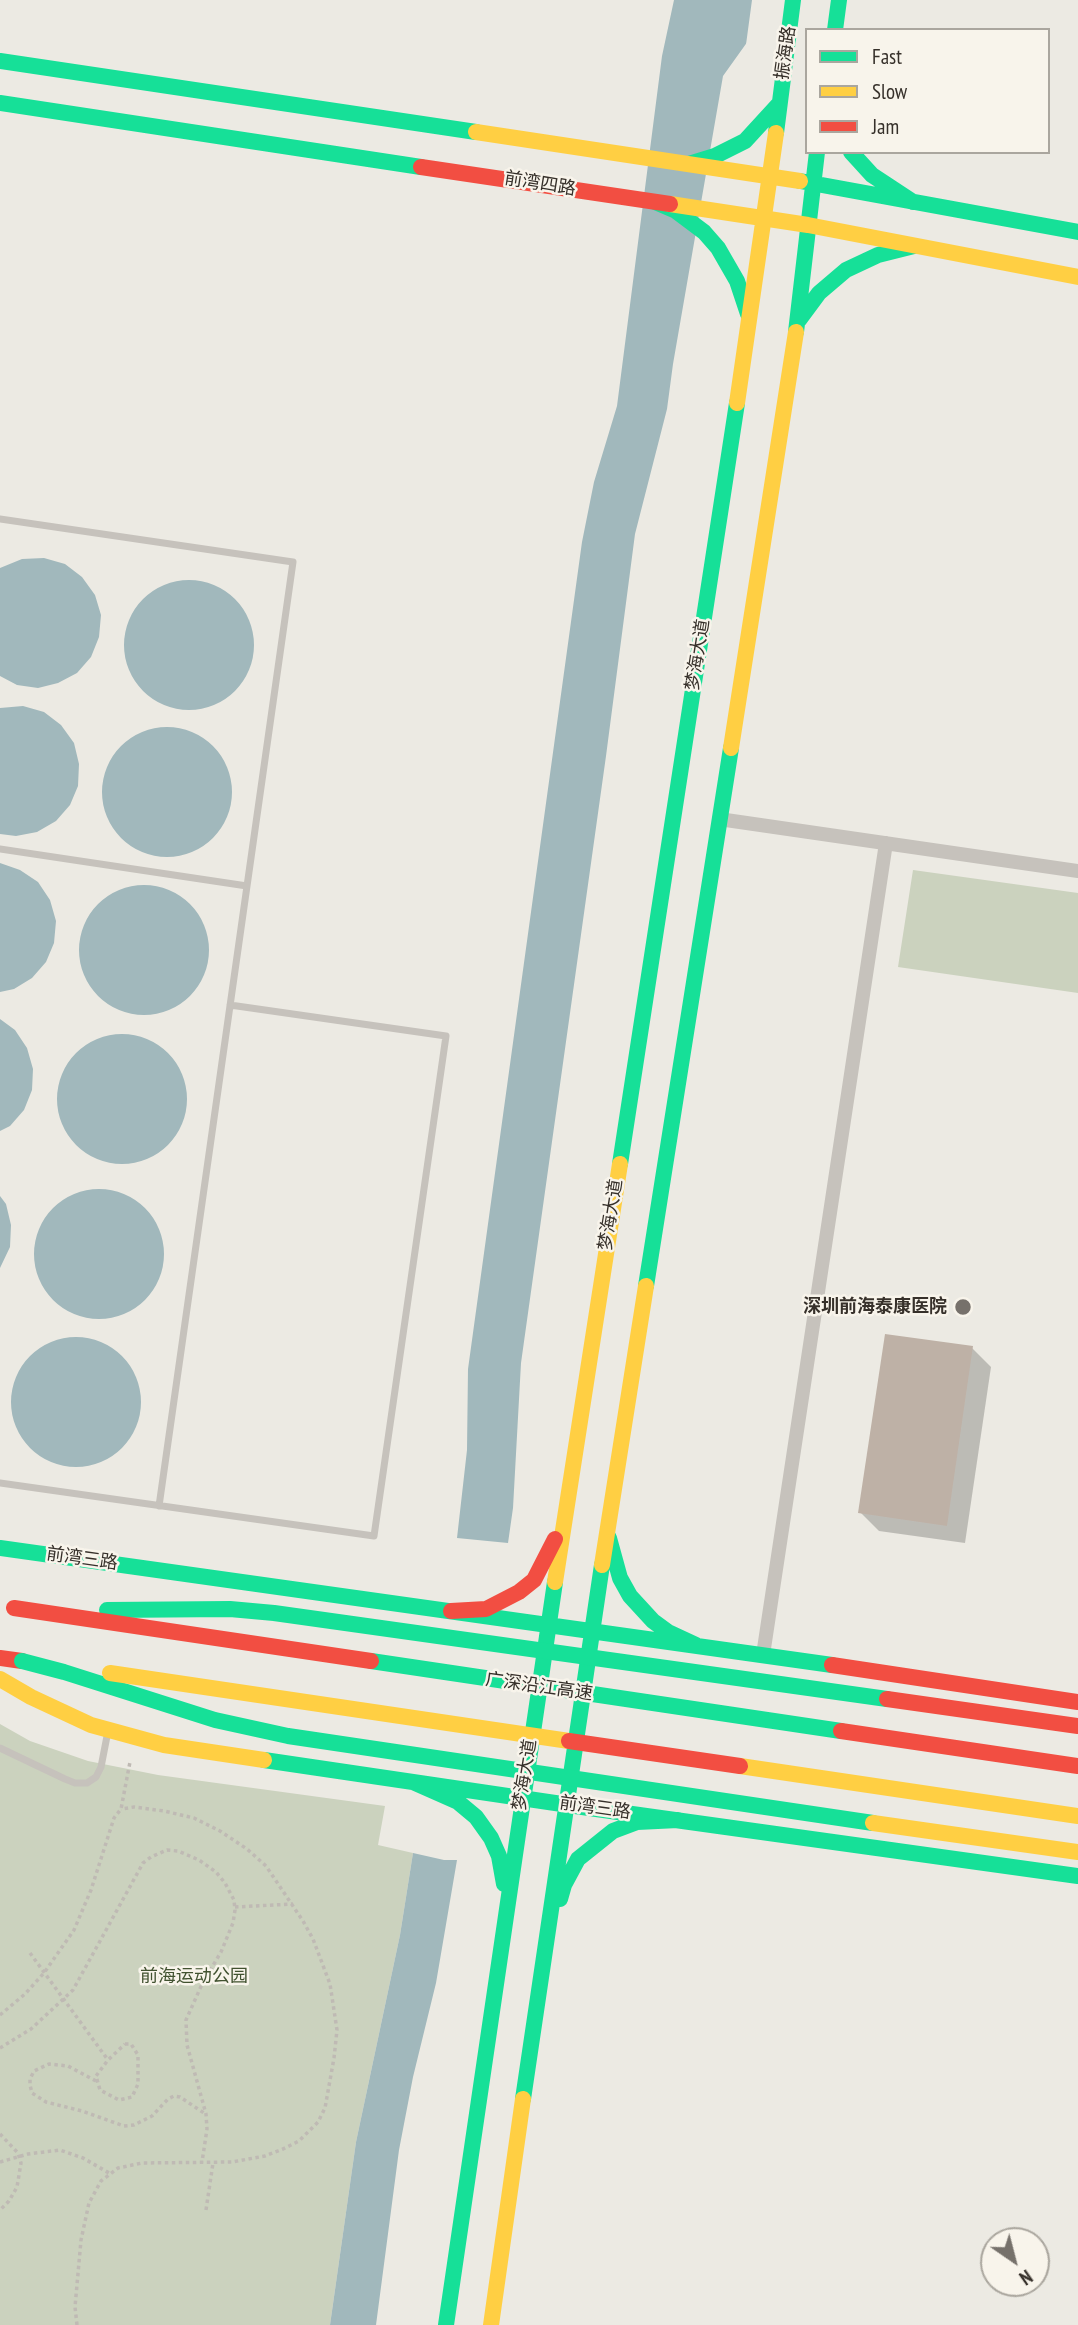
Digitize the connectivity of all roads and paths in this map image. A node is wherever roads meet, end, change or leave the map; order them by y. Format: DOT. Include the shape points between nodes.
graph roads {
  1 [pos="793,0"];
  2 [pos="839,0"];
  3 [pos="835,28"];
  4 [pos="0,61"];
  5 [pos="0,103"];
  6 [pos="778,105"];
  7 [pos="817,154"];
  8 [pos="853,154"];
  9 [pos="689,164"];
  10 [pos="770,176"];
  11 [pos="814,183"];
  12 [pos="654,202"];
  13 [pos="913,202"];
  14 [pos="765,219"];
  15 [pos="808,226"];
  16 [pos="1078,232"];
  17 [pos="914,246"];
  18 [pos="1078,277"];
  19 [pos="750,319"];
  20 [pos="798,322"];
  21 [pos="0,519"];
  22 [pos="719,819"];
  23 [pos="887,843"];
  24 [pos="0,849"];
  25 [pos="1078,871"];
  26 [pos="247,886"];
  27 [pos="230,1005"];
  28 [pos="0,1483"];
  29 [pos="159,1506"];
  30 [pos="565,1515"];
  31 [pos="607,1530"];
  32 [pos="0,1548"];
  33 [pos="7,1607"];
  34 [pos="451,1611"];
  35 [pos="549,1625"];
  36 [pos="592,1631"];
  37 [pos="695,1645"];
  38 [pos="763,1655"];
  39 [pos="0,1658"];
  40 [pos="22,1661"];
  41 [pos="0,1678"];
  42 [pos="1078,1702"];
  43 [pos="1078,1726"];
  44 [pos="108,1731"];
  45 [pos="0,1748"];
  46 [pos="130,1762"];
  47 [pos="1078,1766"];
  48 [pos="415,1783"];
  49 [pos="522,1798"];
  50 [pos="566,1805"];
  51 [pos="121,1809"];
  52 [pos="1078,1816"];
  53 [pos="678,1820"];
  54 [pos="1078,1852"];
  55 [pos="1078,1876"];
  56 [pos="293,1904"];
  57 [pos="235,1907"];
  58 [pos="506,1908"];
  59 [pos="30,1953"];
  60 [pos="543,1955"];
  61 [pos="44,1973"];
  62 [pos="64,1999"];
  63 [pos="0,2015"];
  64 [pos="0,2048"];
  65 [pos="108,2060"];
  66 [pos="96,2081"];
  67 [pos="206,2114"];
  68 [pos="0,2134"];
  69 [pos="19,2157"];
  70 [pos="0,2162"];
  71 [pos="202,2162"];
  72 [pos="213,2162"];
  73 [pos="109,2173"];
  74 [pos="0,2210"];
  75 [pos="206,2210"];
  76 [pos="77,2325"];
  77 [pos="446,2325"];
  78 [pos="491,2325"];
  1 -- 6 [label="main road, 振海路"];
  2 -- 3 [label="main road"];
  4 -- 9 [label="main road"];
  5 -- 12 [label="main road, 前湾四路"];
  6 -- 9 [label="main road" via="745,141"];
  6 -- 10 [label="main road, 梦海大道"];
  7 -- 11 [label="main road"];
  8 -- 13 [label="main road" via="872,174"];
  9 -- 10 [label="main road"];
  10 -- 11 [label="main road"];
  10 -- 14 [label="main road, 梦海大道"];
  11 -- 13 [label="main road"];
  11 -- 15 [label="main road"];
  12 -- 14 [label="main road, 前湾四路"];
  12 -- 19 [label="main road" via="683,216 718,248 737,281"];
  13 -- 16 [label="main road"];
  14 -- 15 [label="main road, 前湾四路"];
  14 -- 19 [label="main road, 梦海大道"];
  15 -- 17 [label="main road, 前湾四路"];
  15 -- 20 [label="main road"];
  17 -- 18 [label="main road, 前湾四路"];
  17 -- 20 [label="main road" via="846,270 818,293"];
  19 -- 30 [label="main road, 梦海大道"];
  20 -- 22 [label="main road"];
  21 -- 26 [label="lane" via="293,562"];
  22 -- 23 [label="street"];
  22 -- 31 [label="main road"];
  23 -- 25 [label="street"];
  23 -- 38 [label="street"];
  24 -- 26 [label="lane"];
  26 -- 27 [label="lane"];
  27 -- 29 [label="lane"];
  27 -- 29 [label="lane" via="446,1036 433,1130 374,1536"];
  28 -- 29 [label="lane"];
  30 -- 34 [label="main road" via="545,1562 520,1592 485,1609"];
  30 -- 35 [label="main road, 梦海大道"];
  31 -- 36 [label="main road"];
  31 -- 37 [label="main road" via="620,1578 630,1596 653,1621"];
  32 -- 34 [label="main road, 前湾三路"];
  33 -- 43 [label="main road, bridge" via="62,1611 230,1609"];
  33 -- 47 [label="main road, 广深沿江高速, bridge"];
  34 -- 35 [label="main road, 前湾三路"];
  35 -- 36 [label="main road, 前湾三路"];
  35 -- 49 [label="main road, 梦海大道"];
  36 -- 37 [label="main road, 前湾三路"];
  36 -- 50 [label="main road"];
  37 -- 38 [label="main road, 前湾三路"];
  38 -- 42 [label="main road, 前湾三路"];
  39 -- 40 [label="main road"];
  40 -- 52 [label="main road, bridge"];
  40 -- 54 [label="main road, bridge" via="215,1720 288,1736"];
  41 -- 44 [label="main road, 前湾三路" via="57,1711"];
  44 -- 45 [label="lane" via="101,1768 87,1783 65,1779"];
  44 -- 48 [label="main road, 前湾三路" via="177,1748"];
  46 -- 51 [label="path"];
  48 -- 49 [label="main road, 前湾三路"];
  48 -- 58 [label="main road" via="458,1802 484,1828 499,1856"];
  49 -- 50 [label="main road, 前湾三路"];
  49 -- 58 [label="main road, 梦海大道"];
  50 -- 53 [label="main road, 前湾三路"];
  50 -- 60 [label="main road"];
  51 -- 56 [label="path" via="163,1811 194,1818 220,1831 266,1866"];
  51 -- 61 [label="path" via="78,1922"];
  53 -- 55 [label="main road, 前湾三路"];
  53 -- 60 [label="main road" via="637,1822 613,1831 579,1859 564,1885"];
  56 -- 57 [label="path"];
  56 -- 72 [label="path" via="313,1939 335,2008 337,2029 325,2108 311,2131 283,2149 250,2160"];
  57 -- 62 [label="path" via="225,1883 198,1860 167,1850 150,1857"];
  57 -- 67 [label="path" via="221,1952 186,2020 187,2045"];
  58 -- 77 [label="main road, 梦海大道"];
  59 -- 61 [label="path"];
  60 -- 78 [label="main road"];
  61 -- 62 [label="path"];
  61 -- 63 [label="path"];
  62 -- 64 [label="path" via="31,2029"];
  62 -- 65 [label="path"];
  65 -- 66 [label="path"];
  65 -- 66 [label="path" via="125,2044 135,2048 140,2065 136,2092 119,2100 104,2094"];
  66 -- 67 [label="path" via="68,2066 48,2064 34,2071 30,2085 32,2093 46,2102 124,2126 152,2116 174,2096"];
  67 -- 71 [label="path"];
  68 -- 69 [label="path"];
  69 -- 70 [label="path"];
  69 -- 73 [label="path" via="60,2150"];
  69 -- 74 [label="path" via="17,2187"];
  71 -- 72 [label="path"];
  71 -- 73 [label="path" via="142,2163"];
  72 -- 75 [label="path"];
  73 -- 76 [label="path" via="94,2191 85,2220"];
}
